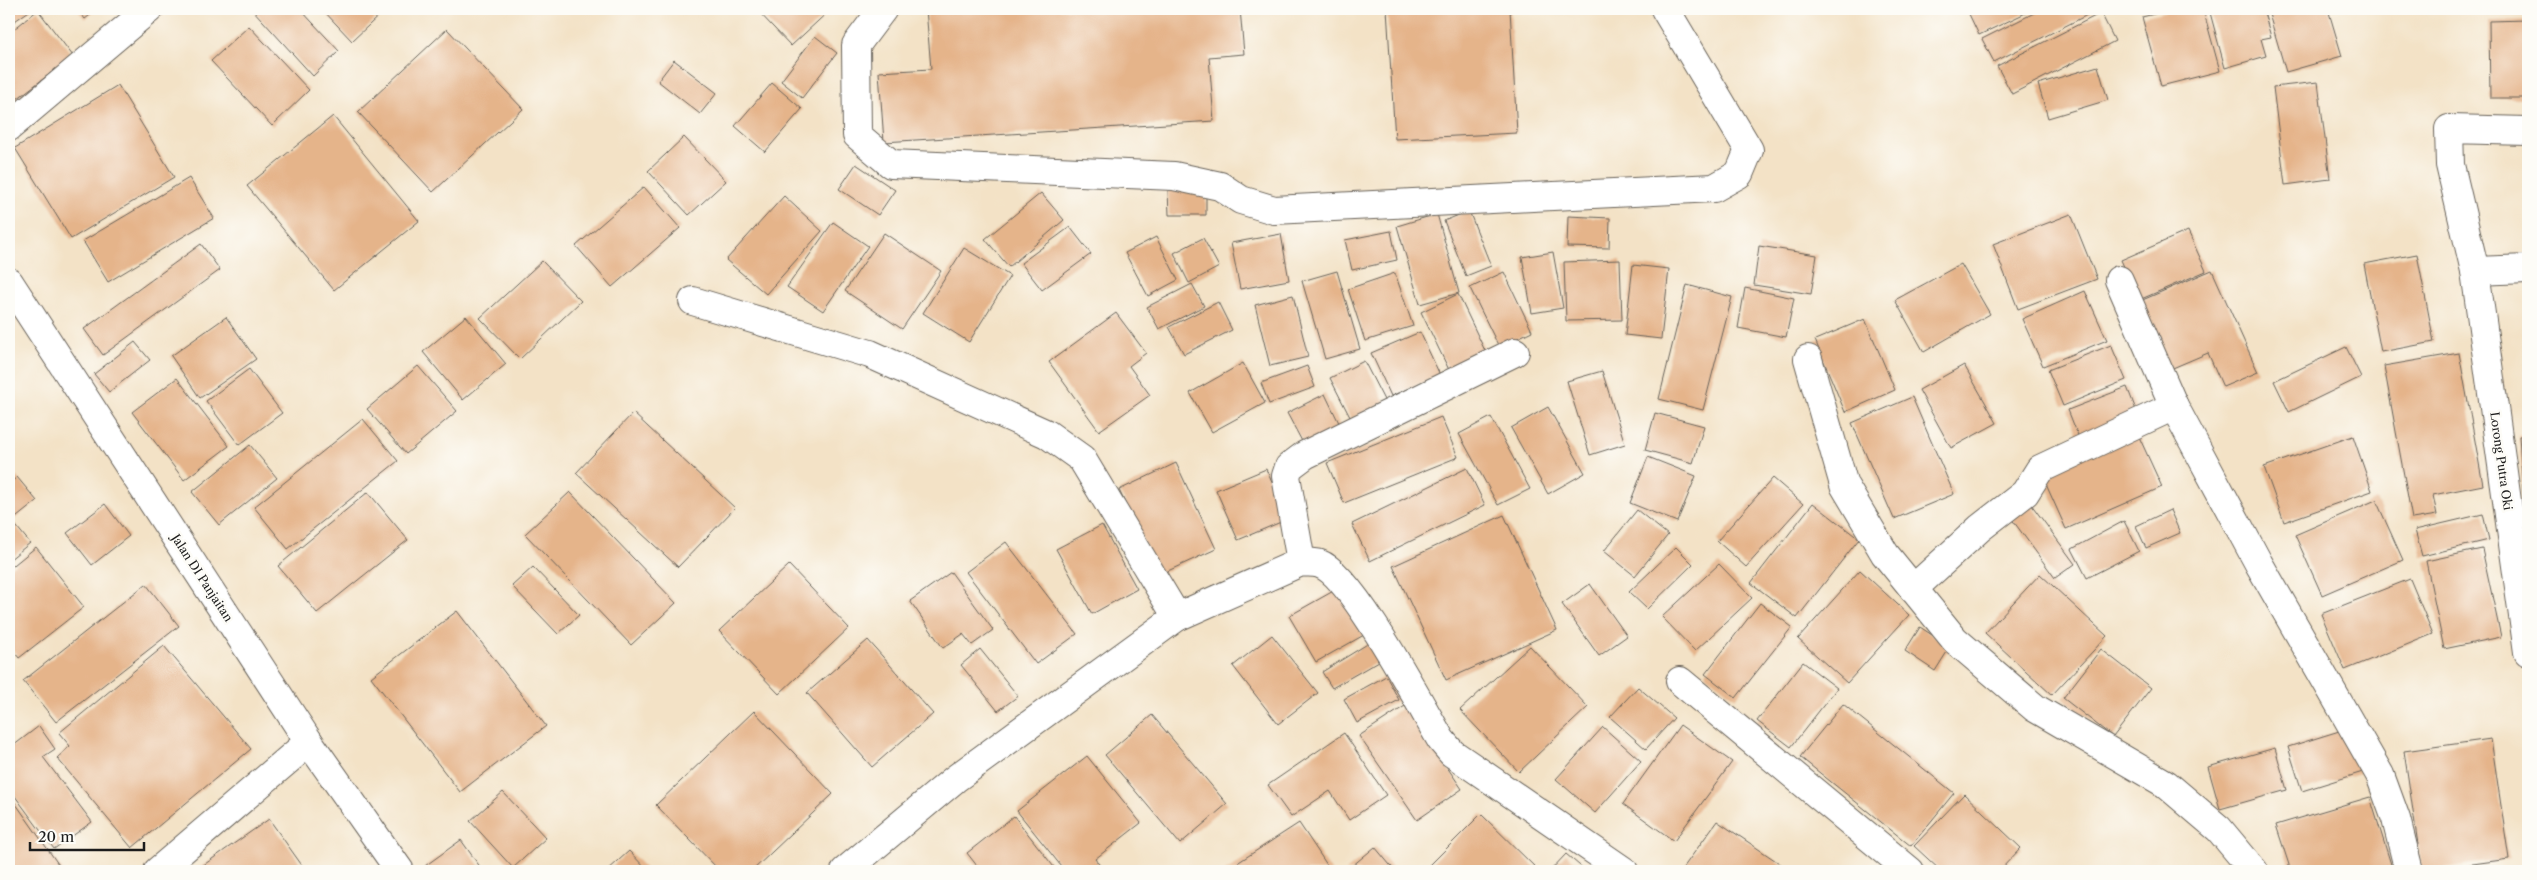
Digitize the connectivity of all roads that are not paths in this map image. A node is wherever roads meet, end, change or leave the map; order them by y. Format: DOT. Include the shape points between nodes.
graph roads {
  1 [pos="149,9"];
  2 [pos="883,9"];
  3 [pos="1665,9"];
  4 [pos="9,127"];
  5 [pos="2528,131"];
  6 [pos="2528,269"];
  7 [pos="2475,270"];
  8 [pos="2119,280"];
  9 [pos="9,282"];
  10 [pos="693,301"];
  11 [pos="1515,352"];
  12 [pos="1808,359"];
  13 [pos="2174,406"];
  14 [pos="1301,562"];
  15 [pos="1913,589"];
  16 [pos="1177,617"];
  17 [pos="2528,652"];
  18 [pos="1680,680"];
  19 [pos="309,742"];
  20 [pos="158,871"];
  21 [pos="400,871"];
  22 [pos="845,871"];
  23 [pos="1624,871"];
  24 [pos="1910,871"];
  25 [pos="2254,871"];
  26 [pos="2409,871"];
  1 -- 4 [label="street"];
  2 -- 3 [label="street" via="856,45 857,136 891,164 1174,176 1220,186 1241,200 1274,210 1714,188 1739,174 1749,150"];
  5 -- 7 [label="street, Lorong Putra Oki" via="2449,129 2450,165"];
  6 -- 7 [label="street"];
  7 -- 17 [label="street, Lorong Putra Oki"];
  8 -- 13 [label="street"];
  9 -- 19 [label="street, Jalan DI Panjaitan"];
  10 -- 16 [label="street" via="870,354 1047,434 1082,459"];
  11 -- 14 [label="street" via="1306,455 1289,468 1286,476"];
  12 -- 15 [label="street" via="1844,486 1885,554"];
  13 -- 15 [label="street" via="2040,469 2024,493"];
  13 -- 26 [label="street" via="2259,564 2380,775 2396,819"];
  14 -- 16 [label="street"];
  14 -- 23 [label="street" via="1321,564 1339,578 1381,637 1440,740 1452,753"];
  15 -- 25 [label="street" via="1955,640 2035,708 2166,784 2219,829"];
  16 -- 22 [label="street" via="955,779"];
  18 -- 24 [label="street"];
  19 -- 20 [label="street"];
  19 -- 21 [label="street, Jalan DI Panjaitan"];
}
